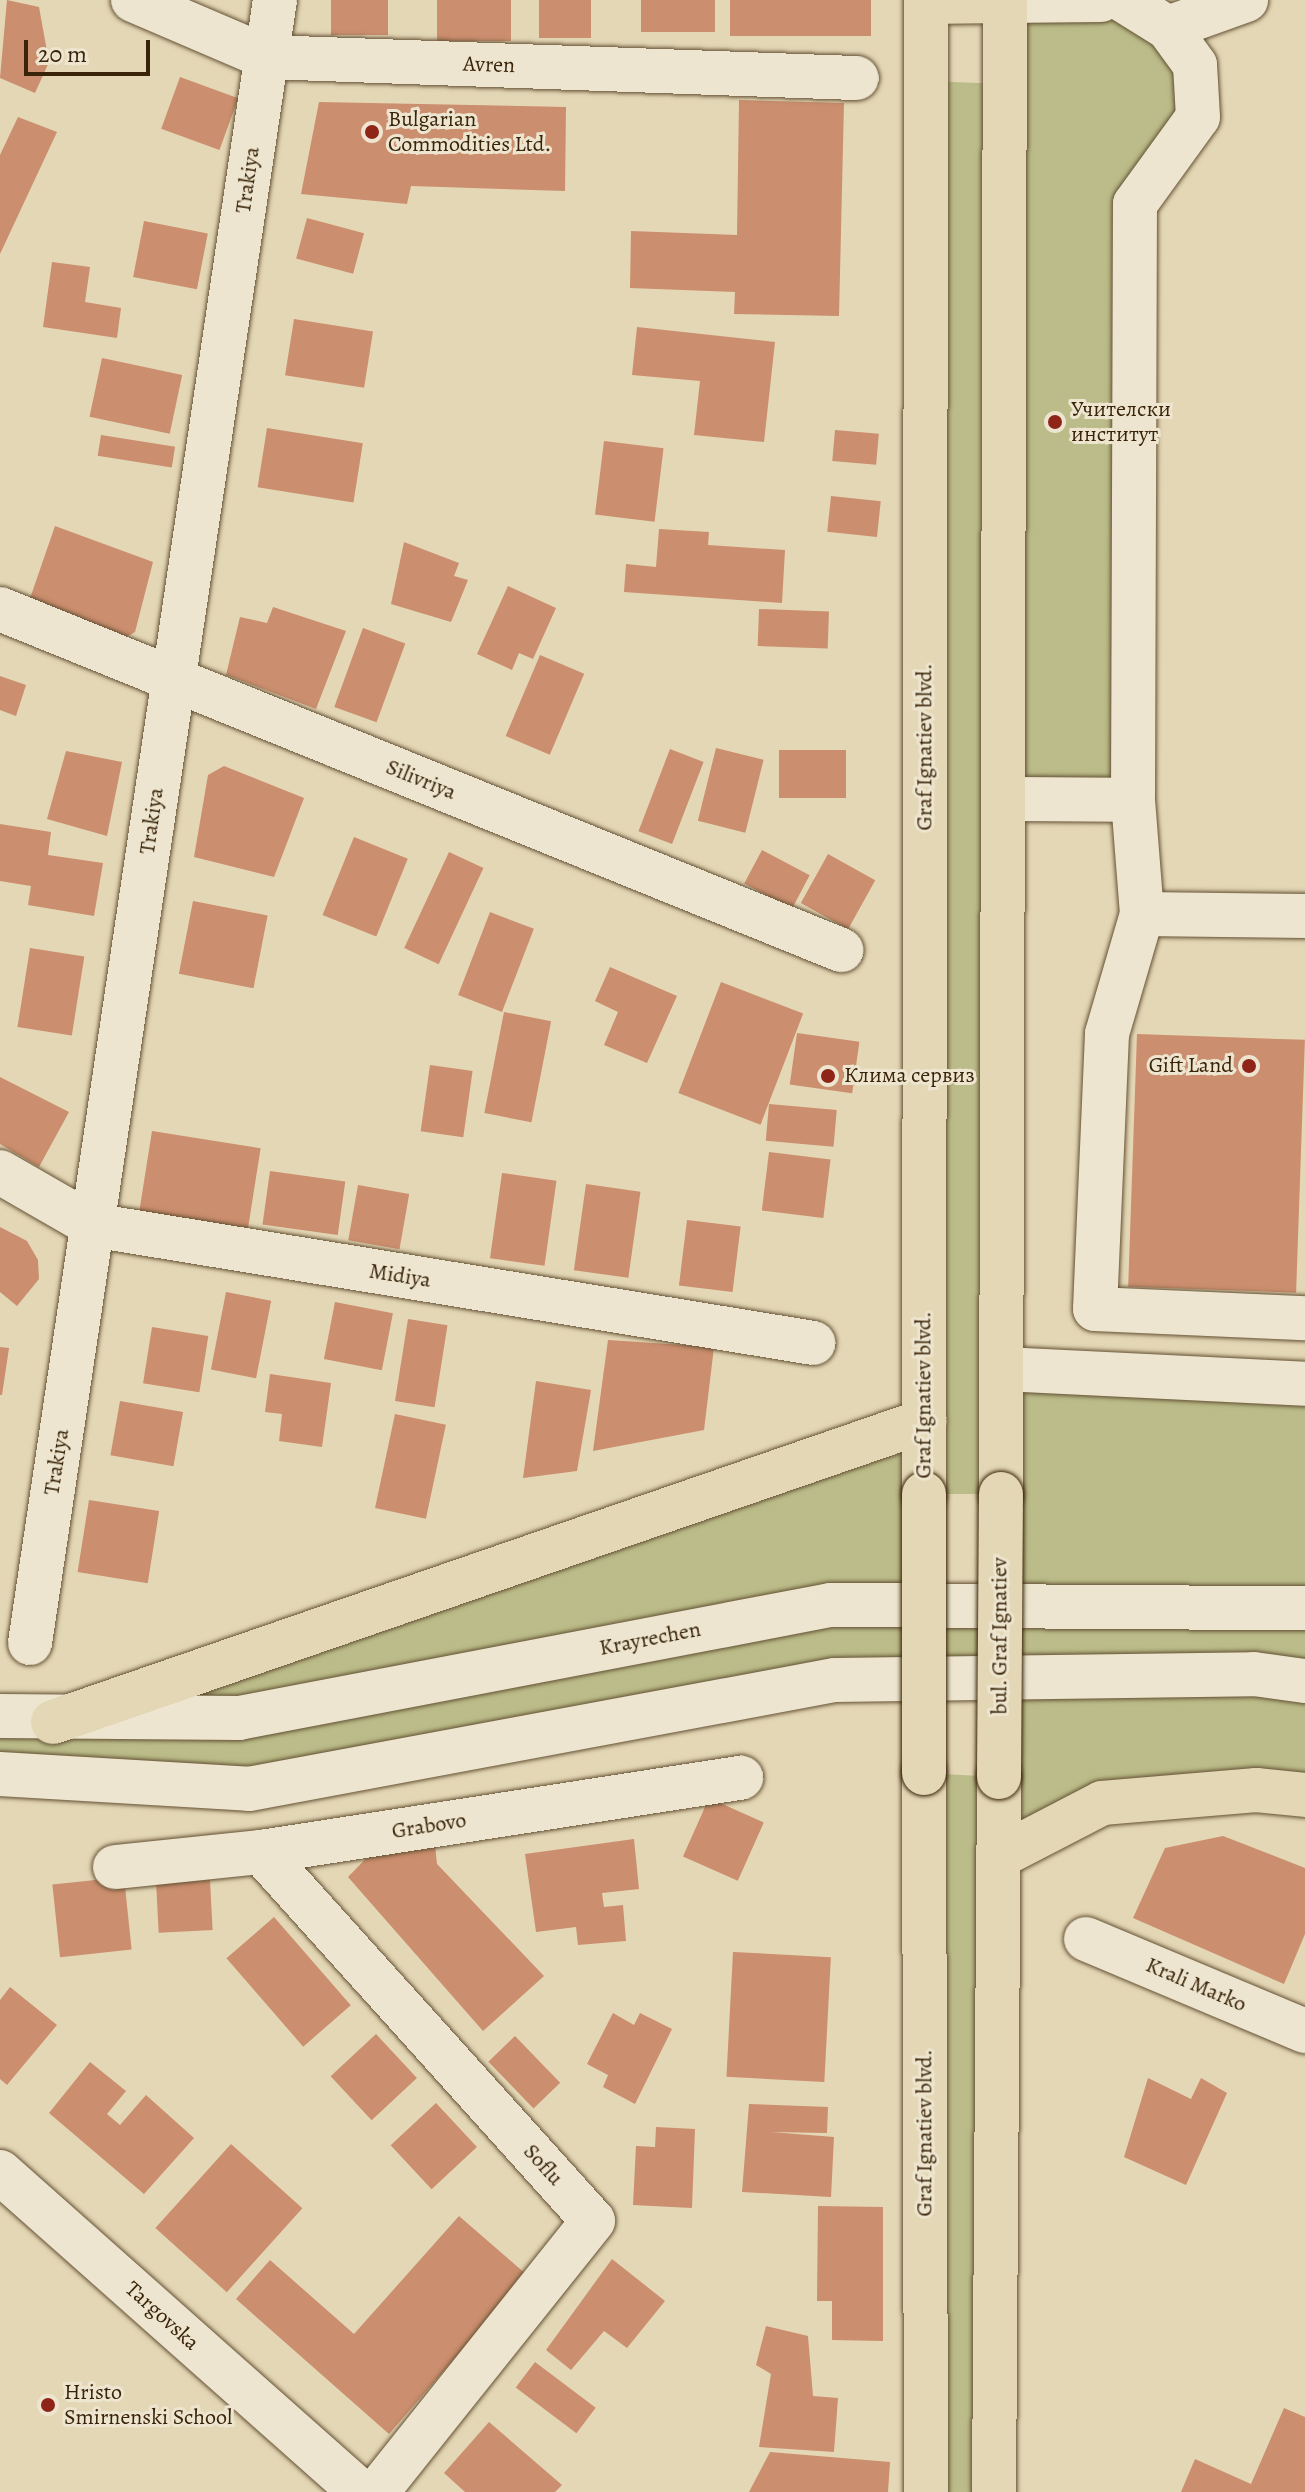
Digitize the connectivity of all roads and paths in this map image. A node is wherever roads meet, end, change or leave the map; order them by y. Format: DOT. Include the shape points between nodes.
graph roads {
  1 [pos="133,0"];
  2 [pos="275,0"];
  3 [pos="1101,0"];
  4 [pos="1123,0"];
  5 [pos="1246,0"];
  6 [pos="926,1"];
  7 [pos="1005,1"];
  8 [pos="1168,28"];
  9 [pos="266,57"];
  10 [pos="857,78"];
  11 [pos="0,609"];
  12 [pos="173,680"];
  13 [pos="1003,799"];
  14 [pos="1133,800"];
  15 [pos="1142,914"];
  16 [pos="1305,916"];
  17 [pos="841,950"];
  18 [pos="0,1172"];
  19 [pos="92,1225"];
  20 [pos="1305,1318"];
  21 [pos="813,1343"];
  22 [pos="1003,1369"];
  23 [pos="1305,1384"];
  24 [pos="924,1421"];
  25 [pos="1305,1608"];
  26 [pos="30,1643"];
  27 [pos="1305,1681"];
  28 [pos="0,1716"];
  29 [pos="53,1722"];
  30 [pos="0,1774"];
  31 [pos="741,1778"];
  32 [pos="1305,1795"];
  33 [pos="261,1852"];
  34 [pos="998,1857"];
  35 [pos="115,1867"];
  36 [pos="1086,1939"];
  37 [pos="1305,2031"];
  38 [pos="0,2172"];
  39 [pos="361,2492"];
  40 [pos="377,2492"];
  41 [pos="926,2492"];
  42 [pos="994,2492"];
  1 -- 9 [label="street, Avren"];
  2 -- 9 [label="street, Trakiya"];
  3 -- 7 [label="street"];
  4 -- 8 [label="street"];
  5 -- 8 [label="street"];
  6 -- 7 [label="main road"];
  6 -- 24 [label="main road, Graf Ignatiev blvd."];
  7 -- 13 [label="main road"];
  8 -- 14 [label="street" via="1195,65 1198,117 1135,204"];
  9 -- 10 [label="street, Avren"];
  9 -- 12 [label="street, Trakiya"];
  11 -- 12 [label="street, Silivriya"];
  12 -- 17 [label="street, Silivriya"];
  12 -- 19 [label="street, Trakiya"];
  13 -- 14 [label="street"];
  13 -- 22 [label="main road"];
  14 -- 15 [label="street"];
  15 -- 16 [label="street"];
  15 -- 20 [label="street" via="1107,1034 1095,1309"];
  18 -- 19 [label="street, Midiya"];
  19 -- 21 [label="street, Midiya"];
  19 -- 26 [label="street, Trakiya"];
  22 -- 23 [label="street"];
  22 -- 34 [label="main road, bul. Graf Ignatiev, bridge"];
  24 -- 29 [label="main road"];
  24 -- 41 [label="main road, Graf Ignatiev blvd., bridge"];
  25 -- 29 [label="street, Krayrechen" via="830,1605 239,1718"];
  27 -- 30 [label="street" via="1254,1674 835,1680 249,1789"];
  28 -- 29 [label="street, Krayrechen"];
  31 -- 33 [label="street, Grabovo"];
  32 -- 34 [label="main road" via="1256,1790 1102,1803"];
  33 -- 35 [label="street, Grabovo"];
  33 -- 40 [label="street, Soflu" via="593,2221"];
  34 -- 42 [label="main road"];
  36 -- 37 [label="street, Krali Marko"];
  38 -- 39 [label="street, Targovska"];
}
